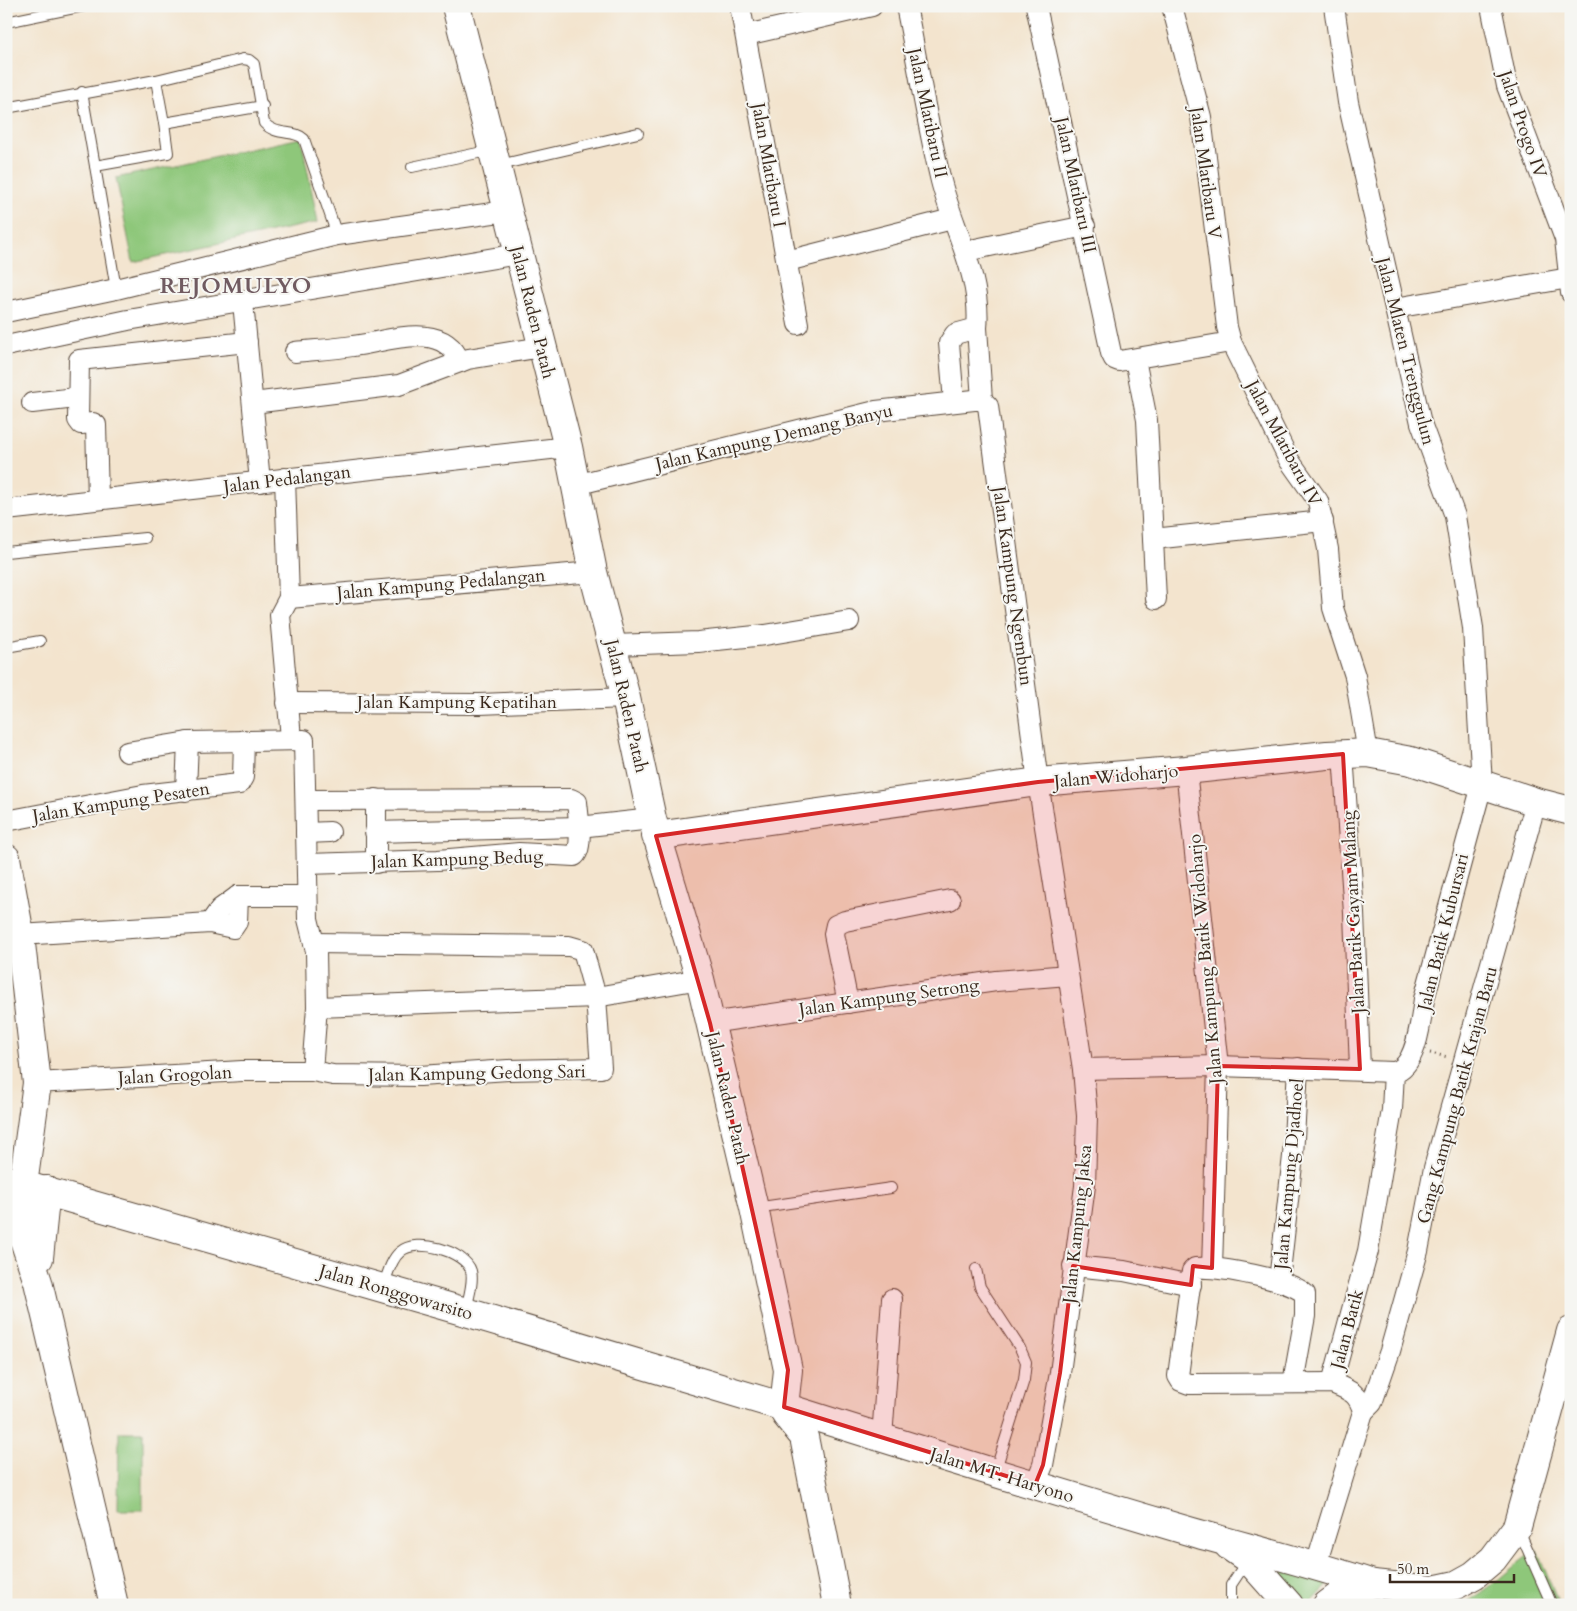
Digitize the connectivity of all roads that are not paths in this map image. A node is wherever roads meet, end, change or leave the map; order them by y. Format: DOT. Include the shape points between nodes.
graph roads {
  1 [pos="84,6"];
  2 [pos="456,6"];
  3 [pos="740,6"];
  4 [pos="872,6"];
  5 [pos="906,6"];
  6 [pos="1036,6"];
  7 [pos="1172,6"];
  8 [pos="1334,6"];
  9 [pos="1491,6"];
  10 [pos="6,22"];
  11 [pos="746,35"];
  12 [pos="156,80"];
  13 [pos="82,92"];
  14 [pos="263,106"];
  15 [pos="6,108"];
  16 [pos="164,123"];
  17 [pos="638,132"];
  18 [pos="496,157"];
  19 [pos="95,166"];
  20 [pos="412,167"];
  21 [pos="507,211"];
  22 [pos="952,219"];
  23 [pos="1085,226"];
  24 [pos="337,235"];
  25 [pos="1568,236"];
  26 [pos="966,251"];
  27 [pos="518,254"];
  28 [pos="786,261"];
  29 [pos="1570,285"];
  30 [pos="116,289"];
  31 [pos="243,302"];
  32 [pos="1395,308"];
  33 [pos="6,312"];
  34 [pos="798,324"];
  35 [pos="978,328"];
  36 [pos="246,342"];
  37 [pos="1231,342"];
  38 [pos="6,346"];
  39 [pos="542,347"];
  40 [pos="296,352"];
  41 [pos="1127,360"];
  42 [pos="460,362"];
  43 [pos="76,398"];
  44 [pos="978,400"];
  45 [pos="954,402"];
  46 [pos="32,403"];
  47 [pos="253,403"];
  48 [pos="568,447"];
  49 [pos="285,478"];
  50 [pos="260,482"];
  51 [pos="575,484"];
  52 [pos="98,500"];
  53 [pos="6,510"];
  54 [pos="1323,521"];
  55 [pos="145,538"];
  56 [pos="1153,539"];
  57 [pos="6,552"];
  58 [pos="593,572"];
  59 [pos="289,598"];
  60 [pos="1156,599"];
  61 [pos="850,622"];
  62 [pos="40,641"];
  63 [pos="613,645"];
  64 [pos="6,647"];
  65 [pos="626,698"];
  66 [pos="287,702"];
  67 [pos="291,738"];
  68 [pos="244,740"];
  69 [pos="188,742"];
  70 [pos="127,752"];
  71 [pos="1356,754"];
  72 [pos="1186,770"];
  73 [pos="1038,782"];
  74 [pos="1482,784"];
  75 [pos="186,790"];
  76 [pos="376,798"];
  77 [pos="306,800"];
  78 [pos="473,800"];
  79 [pos="1536,802"];
  80 [pos="1571,811"];
  81 [pos="6,821"];
  82 [pos="579,827"];
  83 [pos="654,827"];
  84 [pos="470,831"];
  85 [pos="330,832"];
  86 [pos="375,832"];
  87 [pos="306,833"];
  88 [pos="6,858"];
  89 [pos="376,863"];
  90 [pos="307,864"];
  91 [pos="307,896"];
  92 [pos="950,900"];
  93 [pos="20,935"];
  94 [pos="314,943"];
  95 [pos="1068,975"];
  96 [pos="700,979"];
  97 [pos="596,997"];
  98 [pos="848,1003"];
  99 [pos="317,1007"];
  100 [pos="710,1023"];
  101 [pos="1218,1066"];
  102 [pos="1298,1068"];
  103 [pos="1083,1069"];
  104 [pos="1360,1070"];
  105 [pos="312,1071"];
  106 [pos="1394,1072"];
  107 [pos="38,1082"];
  108 [pos="25,1185"];
  109 [pos="891,1188"];
  110 [pos="754,1208"];
  111 [pos="1073,1266"];
  112 [pos="1212,1268"];
  113 [pos="976,1270"];
  114 [pos="1279,1281"];
  115 [pos="1191,1284"];
  116 [pos="382,1288"];
  117 [pos="892,1299"];
  118 [pos="466,1312"];
  119 [pos="1571,1331"];
  120 [pos="1293,1383"];
  121 [pos="1332,1383"];
  122 [pos="784,1407"];
  123 [pos="1363,1412"];
  124 [pos="882,1438"];
  125 [pos="995,1473"];
  126 [pos="1035,1486"];
  127 [pos="1512,1533"];
  128 [pos="1222,1540"];
  129 [pos="1248,1559"];
  130 [pos="1316,1565"];
  131 [pos="1373,1584"];
  132 [pos="114,1605"];
  133 [pos="837,1605"];
  134 [pos="1231,1605"];
  135 [pos="1289,1605"];
  136 [pos="1327,1605"];
  137 [pos="1552,1605"];
  1 -- 10 [label="lane"];
  2 -- 18 [label="main road, Jalan Raden Patah"];
  3 -- 11 [label="street, Jalan Mlatibaru I"];
  4 -- 11 [label="street"];
  5 -- 22 [label="street, Jalan Mlatibaru II" via="941,181"];
  6 -- 23 [label="street, Jalan Mlatibaru III"];
  7 -- 37 [label="street, Jalan Mlatibaru V" via="1201,117"];
  8 -- 32 [label="street, Jalan Mlaten Trenggulun" via="1348,102"];
  9 -- 25 [label="street, Jalan Progo IV" via="1507,86"];
  11 -- 28 [label="street, Jalan Mlatibaru I"];
  12 -- 13 [label="lane"];
  12 -- 14 [label="lane" via="249,60 254,64"];
  12 -- 16 [label="lane"];
  13 -- 15 [label="lane"];
  13 -- 19 [label="lane"];
  14 -- 16 [label="lane"];
  14 -- 24 [label="lane" via="264,123 269,128 304,139"];
  16 -- 19 [label="lane" via="168,153"];
  17 -- 18 [label="lane"];
  18 -- 20 [label="lane"];
  18 -- 21 [label="main road, Jalan Raden Patah"];
  19 -- 30 [label="lane"];
  21 -- 24 [label="street"];
  21 -- 27 [label="main road, Jalan Raden Patah"];
  22 -- 26 [label="street, Jalan Mlatibaru II"];
  22 -- 28 [label="street"];
  23 -- 26 [label="street"];
  23 -- 41 [label="street, Jalan Mlatibaru III" via="1111,353"];
  24 -- 30 [label="street"];
  25 -- 29 [label="street, Jalan Progo IV"];
  26 -- 35 [label="street, Jalan Mlatibaru II" via="978,308"];
  27 -- 31 [label="street"];
  27 -- 39 [label="main road, Jalan Raden Patah"];
  28 -- 34 [label="street, Jalan Mlatibaru I"];
  29 -- 32 [label="street"];
  30 -- 33 [label="street"];
  31 -- 36 [label="street"];
  31 -- 38 [label="street" via="128,320"];
  32 -- 74 [label="street, Jalan Mlaten Trenggulun" via="1420,424 1455,516 1473,628"];
  35 -- 44 [label="street, Jalan Kampung Ngembun"];
  35 -- 45 [label="street" via="955,334 949,343"];
  36 -- 43 [label="street" via="81,359 77,364"];
  36 -- 47 [label="street"];
  37 -- 41 [label="street"];
  37 -- 54 [label="street, Jalan Mlatibaru IV" via="1289,460 1318,501"];
  39 -- 42 [label="street"];
  39 -- 48 [label="main road, Jalan Raden Patah"];
  40 -- 42 [label="street" via="412,336 431,337 448,344 456,351"];
  41 -- 56 [label="street" via="1146,420"];
  42 -- 47 [label="street" via="399,384"];
  43 -- 46 [label="street"];
  43 -- 52 [label="street" via="78,422 96,425"];
  44 -- 45 [label="street, Jalan Kampung Demang Banyu"];
  44 -- 73 [label="street, Jalan Kampung Ngembun" via="986,402 990,414"];
  45 -- 51 [label="street, Jalan Kampung Demang Banyu" via="876,411"];
  47 -- 50 [label="street"];
  48 -- 49 [label="street, Jalan Pedalangan"];
  48 -- 51 [label="main road, Jalan Raden Patah"];
  49 -- 50 [label="street, Jalan Pedalangan"];
  49 -- 59 [label="street"];
  50 -- 52 [label="street, Jalan Pedalangan"];
  51 -- 58 [label="main road, Jalan Raden Patah"];
  52 -- 53 [label="street, Jalan Pedalangan"];
  54 -- 56 [label="street"];
  54 -- 71 [label="street, Jalan Mlatibaru IV" via="1333,608 1355,676"];
  55 -- 57 [label="lane"];
  56 -- 60 [label="street"];
  58 -- 59 [label="street, Jalan Kampung Pedalangan"];
  58 -- 63 [label="main road, Jalan Raden Patah"];
  59 -- 66 [label="street" via="280,613"];
  61 -- 63 [label="street" via="698,642"];
  62 -- 64 [label="lane"];
  63 -- 65 [label="main road, Jalan Raden Patah"];
  65 -- 66 [label="street, Jalan Kampung Kepatihan" via="480,704"];
  65 -- 83 [label="main road, Jalan Raden Patah"];
  66 -- 67 [label="street"];
  67 -- 68 [label="street"];
  67 -- 77 [label="street" via="304,741"];
  68 -- 69 [label="street"];
  68 -- 75 [label="street, Jalan Kampung Pesaten" via="241,782"];
  69 -- 70 [label="street"];
  69 -- 75 [label="street"];
  71 -- 72 [label="main road, Jalan Widoharjo"];
  71 -- 74 [label="main road, Jalan Widoharjo" via="1411,761"];
  71 -- 104 [label="street, Jalan Batik Gayam Malang" via="1354,913"];
  72 -- 73 [label="main road, Jalan Widoharjo"];
  72 -- 101 [label="street, Jalan Kampung Batik Widoharjo"];
  73 -- 83 [label="main road, Jalan Widoharjo"];
  73 -- 95 [label="street, Jalan Kampung Jaksa"];
  74 -- 79 [label="main road, Jalan Widoharjo"];
  74 -- 106 [label="street, Jalan Batik Kubursari" via="1424,999 1419,1031 1406,1066"];
  75 -- 81 [label="street, Jalan Kampung Pesaten"];
  76 -- 77 [label="street, Jalan Kampung Bedug"];
  76 -- 78 [label="street, Jalan Kampung Bedug"];
  76 -- 86 [label="street"];
  77 -- 87 [label="street"];
  78 -- 82 [label="street, Jalan Kampung Bedug" via="574,799"];
  78 -- 84 [label="street"];
  79 -- 80 [label="main road, Jalan Widoharjo"];
  79 -- 123 [label="street, Gang Kampung Batik Krajan Baru" via="1434,1168 1418,1251 1390,1351 1372,1403"];
  82 -- 83 [label="street, Jalan Kampung Bedug"];
  82 -- 84 [label="street, Jalan Kampung Bedug"];
  82 -- 89 [label="street, Jalan Kampung Bedug" via="579,849 574,856 519,854"];
  83 -- 96 [label="main road, Jalan Raden Patah"];
  84 -- 86 [label="street, Jalan Kampung Bedug"];
  85 -- 87 [label="street"];
  86 -- 89 [label="street"];
  87 -- 90 [label="street"];
  88 -- 93 [label="main road"];
  89 -- 90 [label="street, Jalan Kampung Bedug"];
  90 -- 91 [label="street"];
  91 -- 93 [label="street" via="238,896 220,909 210,923"];
  91 -- 94 [label="street" via="308,920"];
  92 -- 98 [label="street" via="836,925 834,934"];
  93 -- 107 [label="main road"];
  94 -- 97 [label="street, Jalan Kampung Gedong Sari" via="575,947 585,952"];
  94 -- 99 [label="street"];
  95 -- 98 [label="street, Jalan Kampung Setrong" via="996,981"];
  95 -- 103 [label="street, Jalan Kampung Jaksa"];
  96 -- 97 [label="street"];
  96 -- 100 [label="main road, Jalan Raden Patah"];
  97 -- 99 [label="street"];
  97 -- 105 [label="street, Jalan Kampung Gedong Sari" via="602,1066 599,1070 508,1070 420,1076 333,1075"];
  98 -- 100 [label="street, Jalan Kampung Setrong"];
  99 -- 105 [label="street"];
  100 -- 110 [label="main road, Jalan Raden Patah"];
  101 -- 102 [label="street"];
  101 -- 103 [label="street"];
  101 -- 112 [label="street, Jalan Kampung Batik Widoharjo"];
  102 -- 104 [label="street"];
  102 -- 114 [label="street, Jalan Kampung Djadhoel" via="1293,1156"];
  103 -- 111 [label="street, Jalan Kampung Jaksa" via="1087,1116 1085,1186"];
  104 -- 106 [label="street"];
  105 -- 107 [label="street, Jalan Grogolan" via="242,1071"];
  106 -- 121 [label="street, Jalan Batik" via="1392,1110 1368,1250"];
  107 -- 108 [label="main road"];
  108 -- 116 [label="main road, Jalan Ronggowarsito"];
  108 -- 132 [label="main road" via="40,1229 38,1282"];
  109 -- 110 [label="lane"];
  110 -- 122 [label="main road, Jalan Raden Patah" via="788,1370"];
  111 -- 115 [label="street" via="1124,1271"];
  111 -- 126 [label="street, Jalan Kampung Jaksa" via="1060,1373 1043,1465"];
  112 -- 114 [label="street"];
  112 -- 115 [label="street" via="1195,1268"];
  113 -- 125 [label="lane" via="980,1287 1026,1362 1024,1380"];
  114 -- 120 [label="street, Jalan Kampung Djadhoel" via="1305,1294 1305,1316"];
  115 -- 120 [label="street" via="1178,1376 1181,1382"];
  116 -- 118 [label="main road, Jalan Ronggowarsito"];
  116 -- 118 [label="lane" via="400,1252 414,1244 438,1247 463,1260 470,1268"];
  117 -- 124 [label="street"];
  118 -- 122 [label="main road, Jalan Ronggowarsito"];
  119 -- 127 [label="main road"];
  120 -- 121 [label="street"];
  121 -- 123 [label="street, Jalan Batik" via="1358,1396"];
  122 -- 124 [label="main road, Jalan MT. Haryono"];
  122 -- 133 [label="main road" via="806,1444"];
  123 -- 130 [label="street"];
  124 -- 125 [label="main road, Jalan MT. Haryono"];
  125 -- 126 [label="main road, Jalan MT. Haryono"];
  126 -- 128 [label="main road, Jalan MT. Haryono"];
  127 -- 131 [label="main road" via="1474,1575 1456,1585 1433,1590"];
  127 -- 137 [label="lane"];
  128 -- 129 [label="main road, Jalan MT. Haryono"];
  128 -- 130 [label="main road, Jalan MT. Haryono"];
  129 -- 134 [label="lane" via="1231,1585"];
  129 -- 135 [label="main road, Jalan MT. Haryono"];
  130 -- 131 [label="main road, Jalan MT. Haryono"];
  131 -- 136 [label="main road" via="1339,1596"];
}
